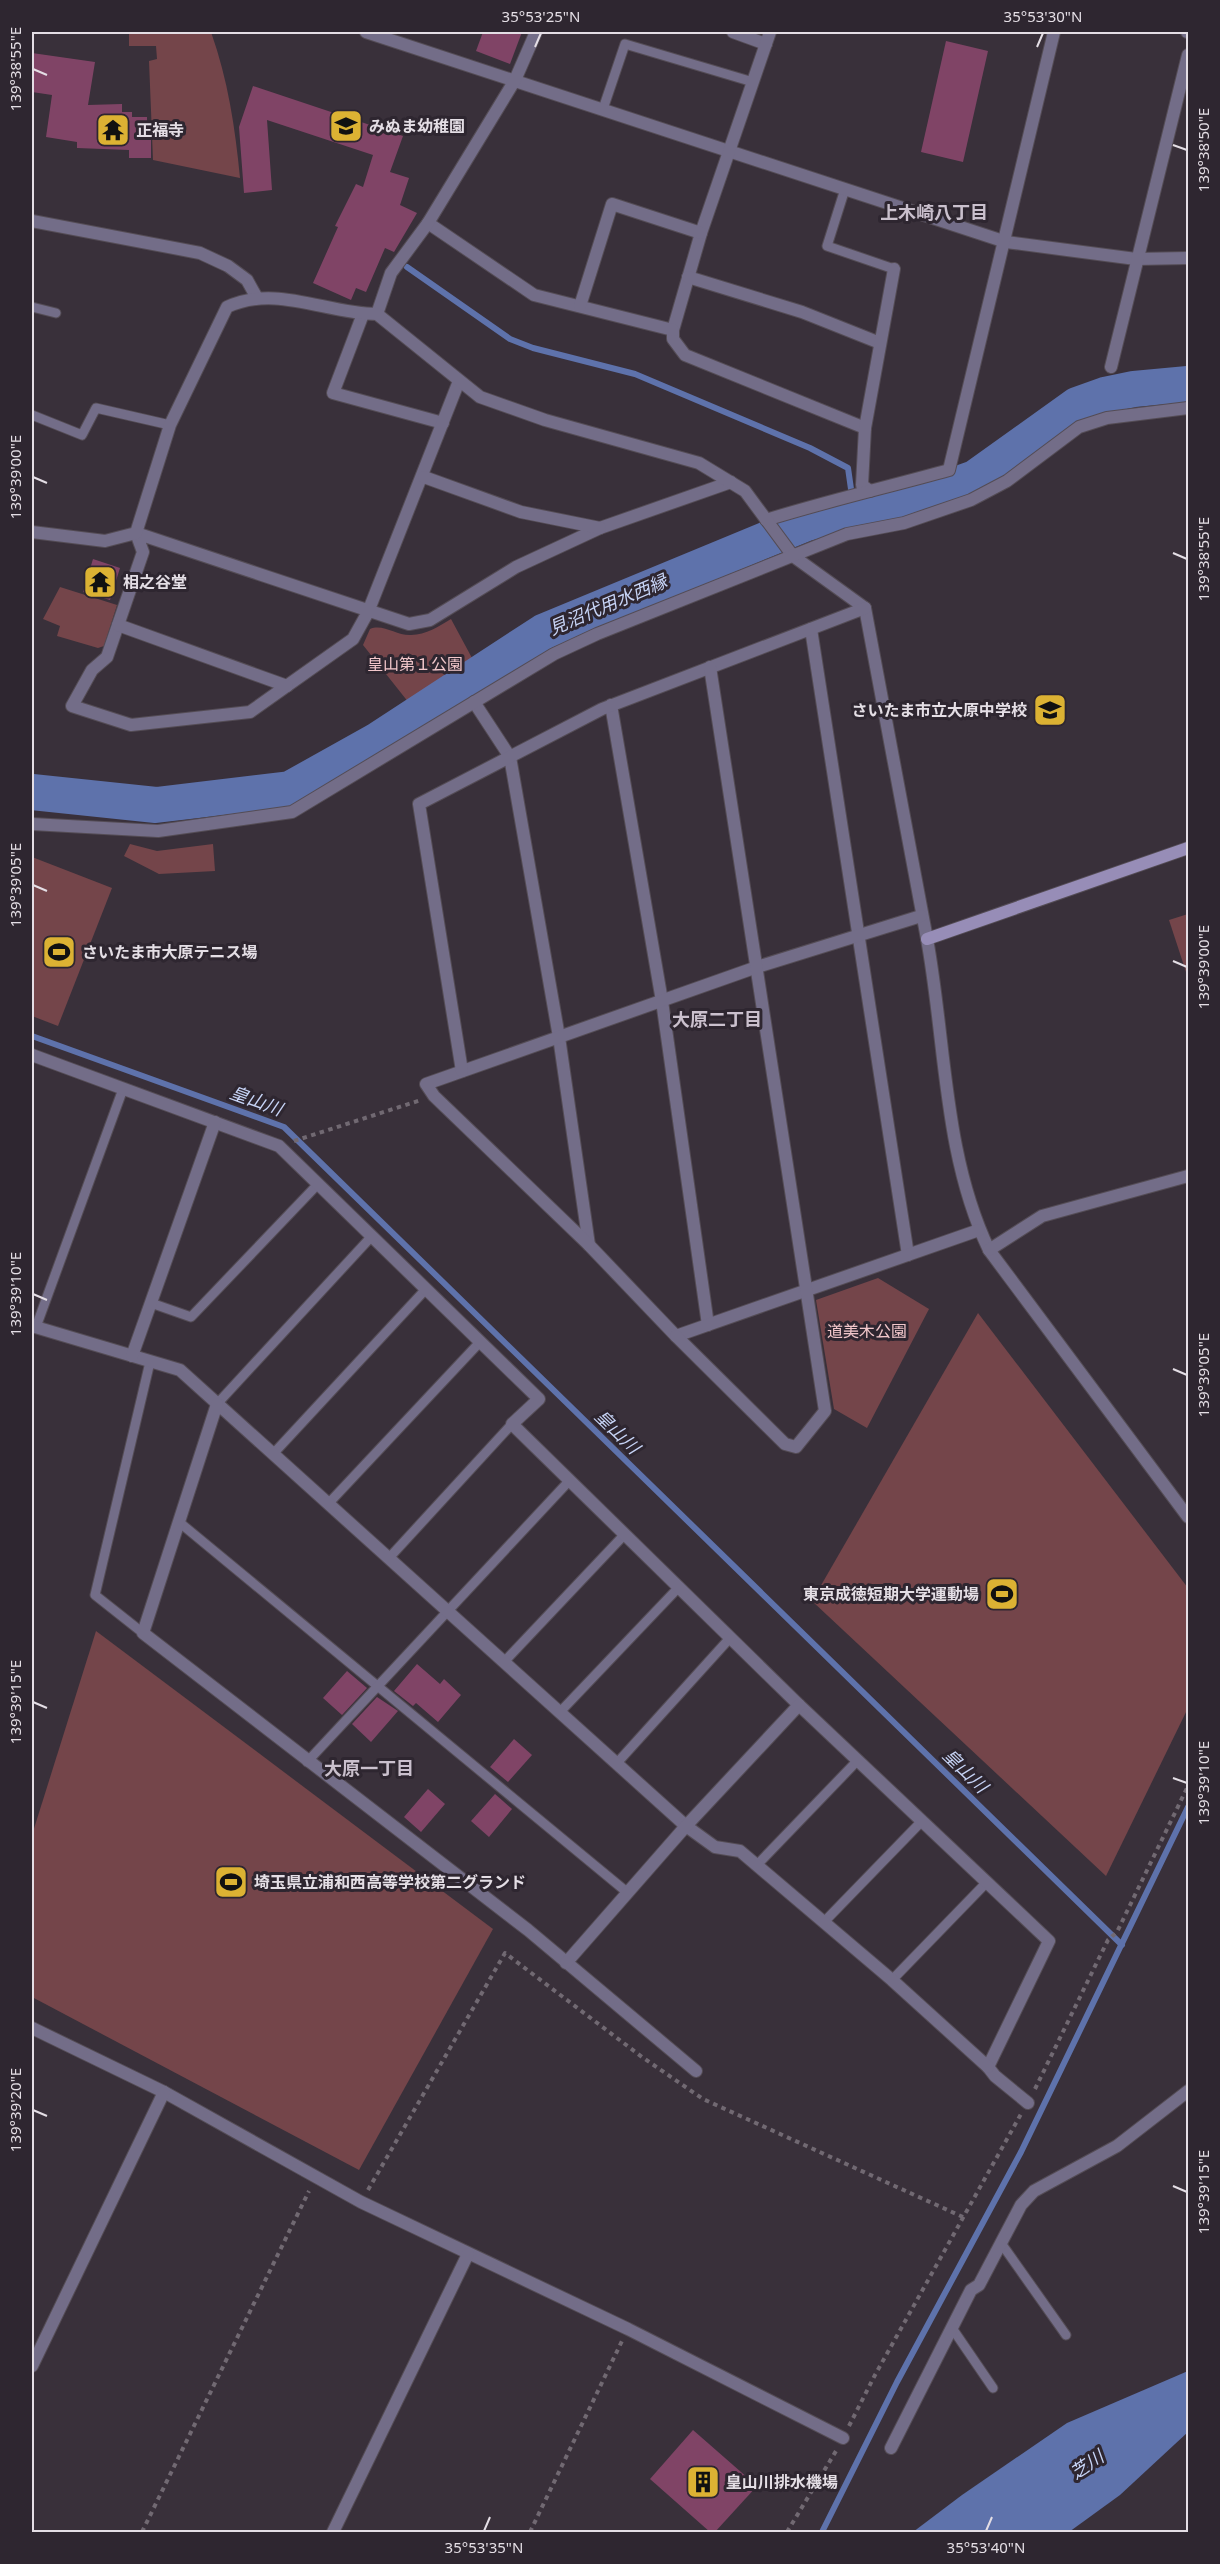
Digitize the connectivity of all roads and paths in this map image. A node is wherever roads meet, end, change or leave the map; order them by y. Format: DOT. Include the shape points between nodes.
graph roads {
  1 [pos="366,32"];
  2 [pos="536,32"];
  3 [pos="733,32"];
  4 [pos="770,32"];
  5 [pos="1054,32"];
  6 [pos="766,44"];
  7 [pos="1188,55"];
  8 [pos="515,80"];
  9 [pos="753,82"];
  10 [pos="603,109"];
  11 [pos="729,152"];
  12 [pos="845,189"];
  13 [pos="32,221"];
  14 [pos="428,223"];
  15 [pos="700,232"];
  16 [pos="1006,242"];
  17 [pos="1188,258"];
  18 [pos="1136,260"];
  19 [pos="894,269"];
  20 [pos="688,277"];
  21 [pos="257,298"];
  22 [pos="580,306"];
  23 [pos="32,308"];
  24 [pos="56,313"];
  25 [pos="363,314"];
  26 [pos="377,314"];
  27 [pos="673,330"];
  28 [pos="880,343"];
  29 [pos="1111,367"];
  30 [pos="459,381"];
  31 [pos="1188,408"];
  32 [pos="32,415"];
  33 [pos="443,423"];
  34 [pos="170,425"];
  35 [pos="865,428"];
  36 [pos="424,477"];
  37 [pos="731,482"];
  38 [pos="870,491"];
  39 [pos="766,520"];
  40 [pos="600,528"];
  41 [pos="32,532"];
  42 [pos="136,533"];
  43 [pos="793,556"];
  44 [pos="865,608"];
  45 [pos="368,612"];
  46 [pos="118,625"];
  47 [pos="811,628"];
  48 [pos="710,667"];
  49 [pos="287,686"];
  50 [pos="474,702"];
  51 [pos="611,705"];
  52 [pos="510,757"];
  53 [pos="32,824"];
  54 [pos="1188,848"];
  55 [pos="921,916"];
  56 [pos="860,935"];
  57 [pos="927,939"];
  58 [pos="757,967"];
  59 [pos="662,1000"];
  60 [pos="559,1037"];
  61 [pos="32,1055"];
  62 [pos="462,1071"];
  63 [pos="123,1089"];
  64 [pos="434,1096"];
  65 [pos="215,1122"];
  66 [pos="308,1137"];
  67 [pos="1188,1176"];
  68 [pos="318,1184"];
  69 [pos="979,1230"];
  70 [pos="372,1236"];
  71 [pos="589,1245"];
  72 [pos="989,1250"];
  73 [pos="908,1255"];
  74 [pos="426,1289"];
  75 [pos="807,1290"];
  76 [pos="151,1303"];
  77 [pos="708,1325"];
  78 [pos="34,1327"];
  79 [pos="676,1336"];
  80 [pos="480,1342"];
  81 [pos="132,1356"];
  82 [pos="150,1362"];
  83 [pos="217,1404"];
  84 [pos="512,1424"];
  85 [pos="273,1454"];
  86 [pos="570,1480"];
  87 [pos="328,1504"];
  88 [pos="1188,1517"];
  89 [pos="179,1522"];
  90 [pos="625,1534"];
  91 [pos="388,1558"];
  92 [pos="678,1587"];
  93 [pos="447,1611"];
  94 [pos="143,1633"];
  95 [pos="730,1638"];
  96 [pos="504,1662"];
  97 [pos="378,1685"];
  98 [pos="799,1704"];
  99 [pos="560,1712"];
  100 [pos="858,1760"];
  101 [pos="307,1762"];
  102 [pos="617,1763"];
  103 [pos="1188,1785"];
  104 [pos="922,1821"];
  105 [pos="686,1826"];
  106 [pos="757,1865"];
  107 [pos="987,1882"];
  108 [pos="628,1893"];
  109 [pos="824,1922"];
  110 [pos="566,1963"];
  111 [pos="892,1980"];
  112 [pos="32,2028"];
  113 [pos="988,2067"];
  114 [pos="696,2071"];
  115 [pos="1188,2091"];
  116 [pos="164,2092"];
  117 [pos="1028,2103"];
  118 [pos="316,2176"];
  119 [pos="361,2202"];
  120 [pos="963,2217"];
  121 [pos="1001,2243"];
  122 [pos="468,2254"];
  123 [pos="952,2328"];
  124 [pos="628,2329"];
  125 [pos="1066,2335"];
  126 [pos="32,2366"];
  127 [pos="993,2388"];
  128 [pos="843,2438"];
  129 [pos="891,2448"];
  130 [pos="142,2532"];
  131 [pos="333,2532"];
  132 [pos="530,2532"];
  133 [pos="787,2532"];
  1 -- 8 [label="street"];
  2 -- 8 [label="street"];
  3 -- 6 [label="street"];
  4 -- 6 [label="street"];
  5 -- 16 [label="street"];
  6 -- 9 [label="street"];
  7 -- 18 [label="street"];
  8 -- 10 [label="street"];
  8 -- 14 [label="street"];
  9 -- 10 [label="lane" via="625,44"];
  9 -- 11 [label="street"];
  10 -- 11 [label="street"];
  11 -- 12 [label="street"];
  11 -- 15 [label="street"];
  12 -- 16 [label="street"];
  12 -- 19 [label="lane" via="827,246"];
  13 -- 21 [label="street" via="200,252 247,280"];
  14 -- 22 [label="street" via="534,295"];
  14 -- 26 [label="street" via="391,273"];
  15 -- 20 [label="street"];
  15 -- 22 [label="street" via="612,204"];
  16 -- 18 [label="street"];
  16 -- 38 [label="street" via="950,470"];
  17 -- 18 [label="street"];
  18 -- 29 [label="street"];
  19 -- 28 [label="street"];
  20 -- 27 [label="street"];
  20 -- 28 [label="street" via="802,312"];
  21 -- 25 [label="street" via="285,299"];
  21 -- 34 [label="street" via="227,307"];
  22 -- 27 [label="street"];
  23 -- 24 [label="lane"];
  25 -- 26 [label="street"];
  25 -- 33 [label="street" via="333,393"];
  26 -- 30 [label="street"];
  27 -- 35 [label="street" via="673,339 685,355"];
  28 -- 35 [label="street"];
  30 -- 33 [label="street"];
  30 -- 37 [label="street" via="480,398 699,463"];
  31 -- 43 [label="street" via="1107,418 1079,427 1007,481 971,500 904,523 847,534"];
  32 -- 34 [label="lane" via="82,435 96,408"];
  33 -- 36 [label="street"];
  34 -- 42 [label="street"];
  35 -- 38 [label="street" via="862,484"];
  36 -- 40 [label="street" via="521,512"];
  36 -- 45 [label="street"];
  37 -- 39 [label="street" via="745,491"];
  37 -- 40 [label="street"];
  38 -- 39 [label="street"];
  39 -- 43 [label="street"];
  40 -- 45 [label="street" via="516,567 430,620 409,624"];
  41 -- 42 [label="street" via="105,541"];
  42 -- 45 [label="street"];
  42 -- 46 [label="street" via="143,552"];
  43 -- 44 [label="street"];
  43 -- 50 [label="street" via="597,634 554,654"];
  44 -- 47 [label="street"];
  44 -- 55 [label="street"];
  45 -- 49 [label="street" via="353,639"];
  46 -- 49 [label="street"];
  46 -- 49 [label="street" via="107,657 92,670 72,706 131,725 250,712"];
  47 -- 48 [label="street"];
  47 -- 56 [label="street"];
  48 -- 51 [label="street"];
  48 -- 58 [label="street"];
  50 -- 52 [label="street"];
  50 -- 53 [label="street" via="292,812 158,831"];
  51 -- 52 [label="street"];
  51 -- 59 [label="street"];
  52 -- 60 [label="street"];
  52 -- 62 [label="street" via="419,804"];
  54 -- 57 [label="street"];
  55 -- 56 [label="street"];
  55 -- 57 [label="street"];
  56 -- 58 [label="street"];
  56 -- 73 [label="street"];
  57 -- 69 [label="street" via="953,1127"];
  58 -- 59 [label="street"];
  58 -- 75 [label="street"];
  59 -- 60 [label="street"];
  59 -- 77 [label="street"];
  60 -- 62 [label="street"];
  60 -- 71 [label="street"];
  61 -- 63 [label="street"];
  62 -- 64 [label="street" via="426,1084"];
  63 -- 65 [label="street"];
  63 -- 78 [label="lane"];
  64 -- 66 [label="path"];
  64 -- 71 [label="street"];
  65 -- 68 [label="street" via="279,1146"];
  65 -- 76 [label="street"];
  67 -- 72 [label="street" via="1042,1216"];
  68 -- 70 [label="street"];
  68 -- 76 [label="lane" via="191,1317"];
  69 -- 72 [label="street"];
  69 -- 73 [label="street"];
  70 -- 74 [label="street"];
  70 -- 83 [label="lane"];
  71 -- 79 [label="street"];
  72 -- 88 [label="street"];
  73 -- 75 [label="street"];
  74 -- 80 [label="street"];
  74 -- 85 [label="lane"];
  75 -- 77 [label="street"];
  75 -- 79 [label="street" via="825,1410 796,1447 785,1444"];
  76 -- 81 [label="street"];
  77 -- 79 [label="street"];
  78 -- 81 [label="street"];
  80 -- 84 [label="street" via="539,1399"];
  80 -- 87 [label="lane"];
  81 -- 82 [label="street"];
  82 -- 83 [label="street" via="180,1370"];
  82 -- 94 [label="lane" via="95,1595"];
  83 -- 85 [label="street"];
  83 -- 89 [label="street"];
  84 -- 86 [label="street"];
  84 -- 91 [label="lane"];
  85 -- 87 [label="street"];
  86 -- 90 [label="street"];
  86 -- 93 [label="lane"];
  87 -- 91 [label="street"];
  89 -- 94 [label="street"];
  89 -- 97 [label="lane"];
  90 -- 92 [label="street"];
  90 -- 96 [label="lane"];
  91 -- 93 [label="street"];
  92 -- 95 [label="street"];
  92 -- 99 [label="lane"];
  93 -- 96 [label="street"];
  93 -- 97 [label="lane"];
  94 -- 101 [label="street"];
  95 -- 98 [label="street"];
  95 -- 102 [label="lane"];
  96 -- 99 [label="street"];
  97 -- 101 [label="lane"];
  97 -- 108 [label="lane"];
  98 -- 100 [label="street"];
  98 -- 105 [label="street"];
  99 -- 102 [label="street"];
  100 -- 104 [label="street"];
  100 -- 106 [label="lane"];
  101 -- 110 [label="street"];
  102 -- 105 [label="street"];
  103 -- 117 [label="path"];
  104 -- 107 [label="street"];
  104 -- 109 [label="lane"];
  105 -- 106 [label="street" via="715,1847 740,1851"];
  105 -- 108 [label="street"];
  106 -- 109 [label="street"];
  107 -- 111 [label="lane"];
  107 -- 113 [label="street" via="1049,1941"];
  108 -- 110 [label="street"];
  109 -- 111 [label="street"];
  110 -- 114 [label="street"];
  111 -- 113 [label="street"];
  112 -- 116 [label="street"];
  113 -- 117 [label="street"];
  115 -- 121 [label="street" via="1117,2146 1034,2191 1021,2205"];
  116 -- 118 [label="street"];
  116 -- 126 [label="street"];
  117 -- 120 [label="path"];
  118 -- 119 [label="street"];
  118 -- 130 [label="path"];
  119 -- 120 [label="path" via="505,1953 703,2099"];
  119 -- 122 [label="street"];
  120 -- 128 [label="path"];
  121 -- 123 [label="street"];
  121 -- 125 [label="lane"];
  122 -- 124 [label="street"];
  122 -- 131 [label="street"];
  123 -- 127 [label="lane"];
  123 -- 129 [label="street"];
  124 -- 128 [label="street"];
  124 -- 132 [label="path"];
  128 -- 133 [label="path"];
}
